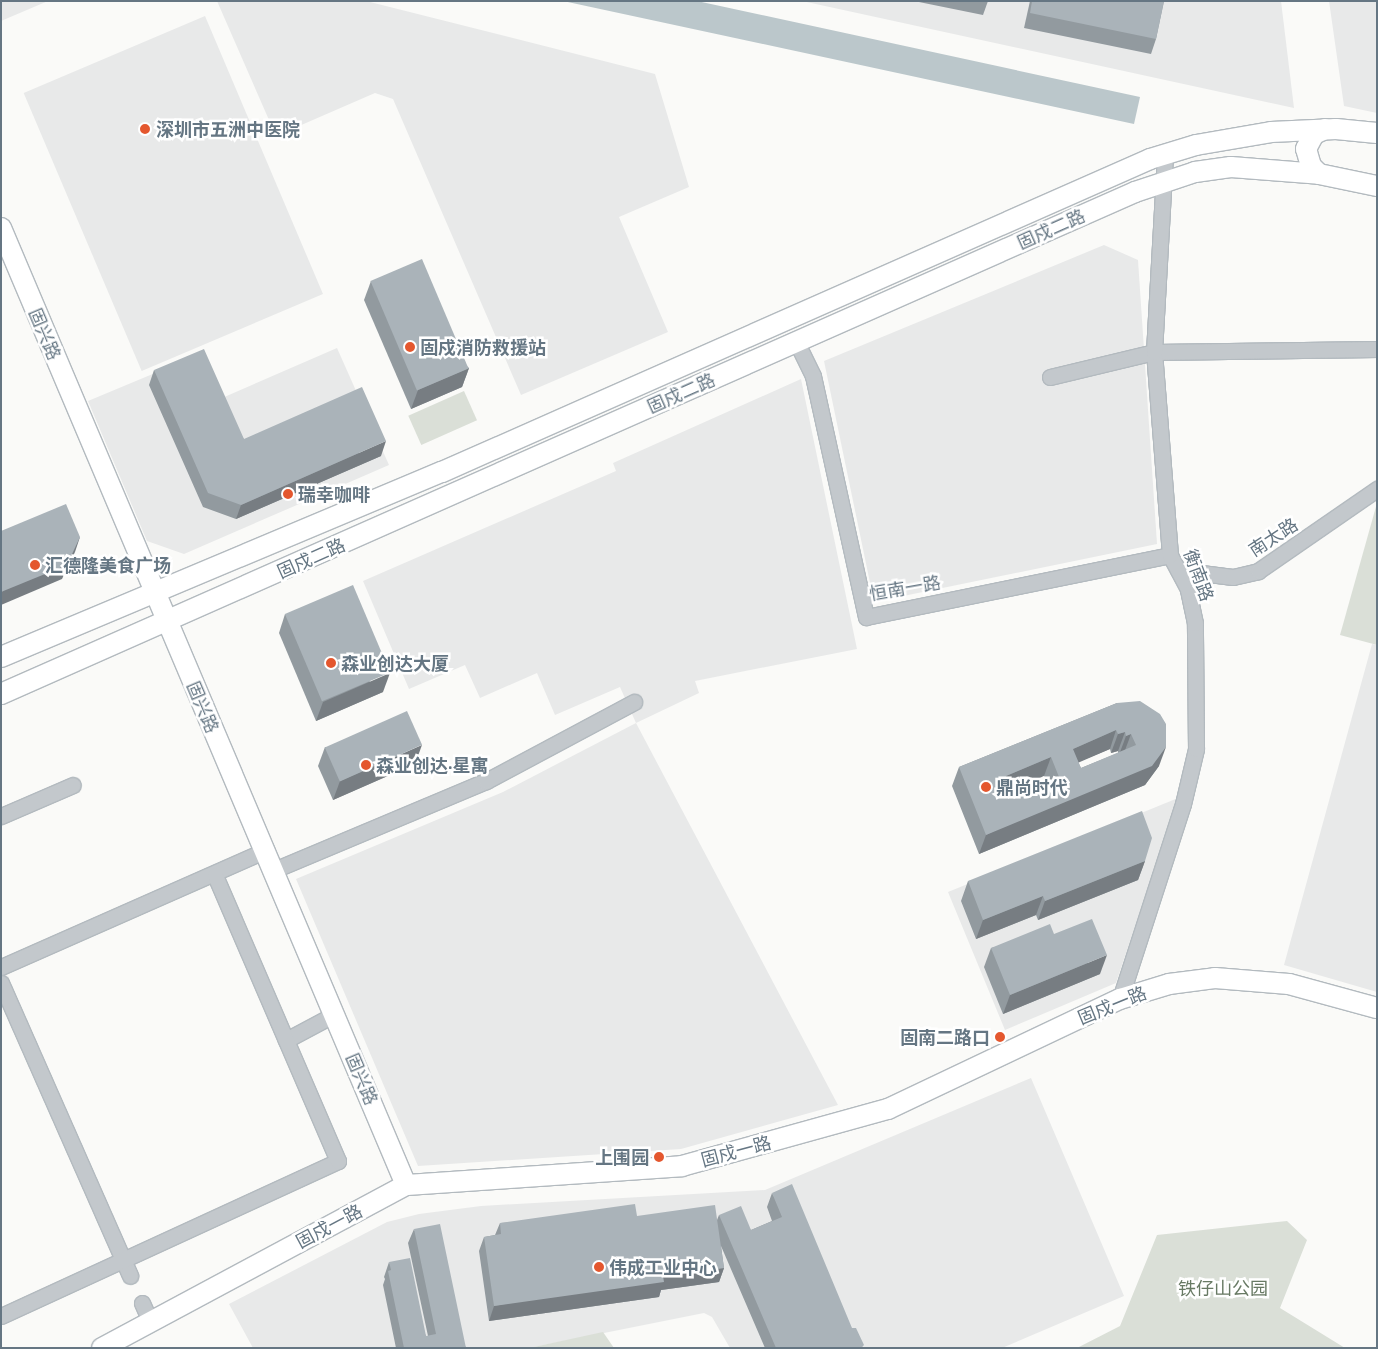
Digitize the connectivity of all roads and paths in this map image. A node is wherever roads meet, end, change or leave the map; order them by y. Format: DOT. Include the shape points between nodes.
graph roads {
  1 [pos="1325,129"];
  2 [pos="1377,133"];
  3 [pos="1165,154"];
  4 [pos="1319,174"];
  5 [pos="1161,182"];
  6 [pos="1377,186"];
  7 [pos="1,228"];
  8 [pos="796,341"];
  9 [pos="1377,349"];
  10 [pos="1154,352"];
  11 [pos="1050,377"];
  12 [pos="1377,489"];
  13 [pos="1170,555"];
  14 [pos="1178,570"];
  15 [pos="153,591"];
  16 [pos="167,622"];
  17 [pos="1,657"];
  18 [pos="1,694"];
  19 [pos="634,702"];
  20 [pos="73,785"];
  21 [pos="1,816"];
  22 [pos="266,850"];
  23 [pos="274,870"];
  24 [pos="215,874"];
  25 [pos="1,967"];
  26 [pos="1,983"];
  27 [pos="1120,999"];
  28 [pos="1377,1008"];
  29 [pos="335,1014"];
  30 [pos="286,1040"];
  31 [pos="406,1186"];
  32 [pos="123,1260"];
  33 [pos="130,1276"];
  34 [pos="142,1303"];
  35 [pos="1,1316"];
  36 [pos="150,1322"];
  37 [pos="102,1348"];
  1 -- 2 [label="street, 固戍二路"];
  1 -- 3 [label="street, 固戍二路" via="1235,137"];
  1 -- 4 [label="street" via="1314,134 1306,149 1311,166"];
  3 -- 5 [label="street, 衡南路"];
  3 -- 15 [label="street, 固戍二路" via="442,472"];
  4 -- 5 [label="street, 固戍二路" via="1231,167 1195,172"];
  4 -- 6 [label="street, 固戍二路"];
  5 -- 8 [label="street, 固戍二路"];
  5 -- 10 [label="street, 衡南路"];
  7 -- 15 [label="street, 固兴路"];
  8 -- 13 [label="street, 恒南一路" via="813,376 866,617"];
  8 -- 16 [label="street, 固戍二路"];
  9 -- 10 [label="street"];
  10 -- 11 [label="street"];
  10 -- 13 [label="street, 衡南路"];
  12 -- 14 [label="street, 南太路" via="1258,571 1233,577"];
  13 -- 14 [label="street, 衡南路"];
  14 -- 27 [label="street, 衡南路" via="1188,589 1195,623 1196,749 1183,804"];
  15 -- 16 [label="street, 固兴路"];
  15 -- 17 [label="street, 固戍二路"];
  16 -- 18 [label="street, 固戍二路"];
  16 -- 22 [label="street, 固兴路"];
  19 -- 23 [label="street" via="486,781"];
  20 -- 21 [label="street"];
  22 -- 23 [label="street, 固兴路"];
  22 -- 24 [label="street"];
  23 -- 29 [label="street, 固兴路"];
  24 -- 25 [label="street"];
  24 -- 30 [label="street"];
  26 -- 32 [label="street"];
  27 -- 28 [label="street, 固戍一路" via="1169,984 1216,978 1289,984"];
  27 -- 31 [label="street, 固戍一路" via="888,1109 682,1166"];
  29 -- 30 [label="street"];
  29 -- 31 [label="street, 固兴路"];
  30 -- 32 [label="street" via="338,1161"];
  31 -- 36 [label="street, 固戍一路"];
  32 -- 33 [label="street"];
  32 -- 35 [label="street"];
  34 -- 36 [label="street"];
  36 -- 37 [label="street, 固戍一路"];
}
